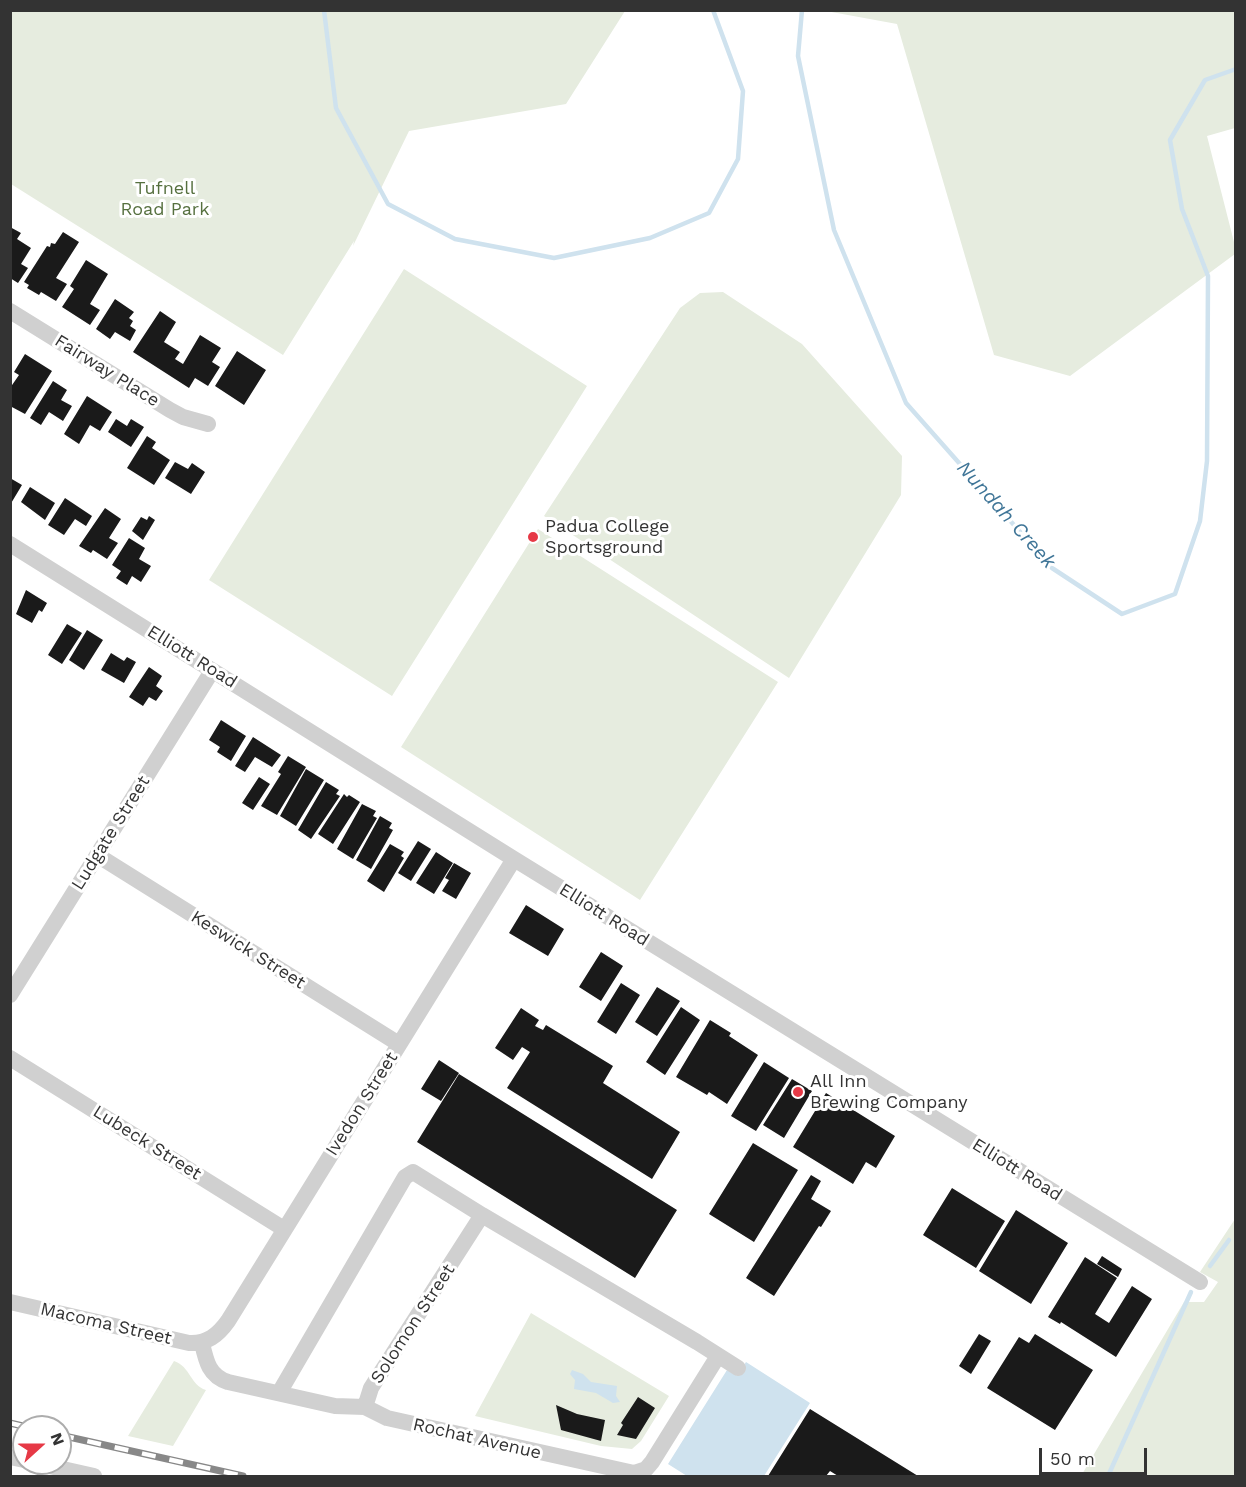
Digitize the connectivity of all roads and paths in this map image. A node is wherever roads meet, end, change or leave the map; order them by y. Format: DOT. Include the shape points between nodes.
graph roads {
  1 [pos="10,311"];
  2 [pos="208,424"];
  3 [pos="10,544"];
  4 [pos="212,671"];
  5 [pos="98,855"];
  6 [pos="514,859"];
  7 [pos="10,995"];
  8 [pos="399,1044"];
  9 [pos="10,1058"];
  10 [pos="482,1215"];
  11 [pos="284,1229"];
  12 [pos="1200,1282"];
  13 [pos="10,1302"];
  14 [pos="202,1343"];
  15 [pos="718,1356"];
  16 [pos="738,1368"];
  17 [pos="279,1393"];
  18 [pos="364,1407"];
  19 [pos="72,1471"];
  20 [pos="94,1476"];
  1 -- 2 [label="street, Fairway Place" via="170,410"];
  3 -- 4 [label="street, Elliott Road"];
  4 -- 5 [label="street, Ludgate Street"];
  4 -- 6 [label="street, Elliott Road"];
  5 -- 7 [label="street, Ludgate Street"];
  5 -- 8 [label="street, Keswick Street"];
  6 -- 8 [label="street, Ivedon Street"];
  6 -- 12 [label="street, Elliott Road"];
  8 -- 11 [label="street, Ivedon Street"];
  9 -- 11 [label="street, Lubeck Street"];
  10 -- 15 [label="street"];
  10 -- 17 [label="street" via="413,1172 405,1177"];
  10 -- 18 [label="street, Solomon Street" via="371,1388"];
  11 -- 14 [label="street, Ivedon Street" via="224,1326"];
  13 -- 14 [label="street, Macoma Street"];
  14 -- 17 [label="street, Rochat Avenue" via="217,1378"];
  15 -- 16 [label="street"];
  15 -- 18 [label="street, Rochat Avenue" via="652,1462 638,1473 398,1421"];
  17 -- 18 [label="street, Rochat Avenue" via="335,1406"];
  19 -- 20 [label="street"];
}
